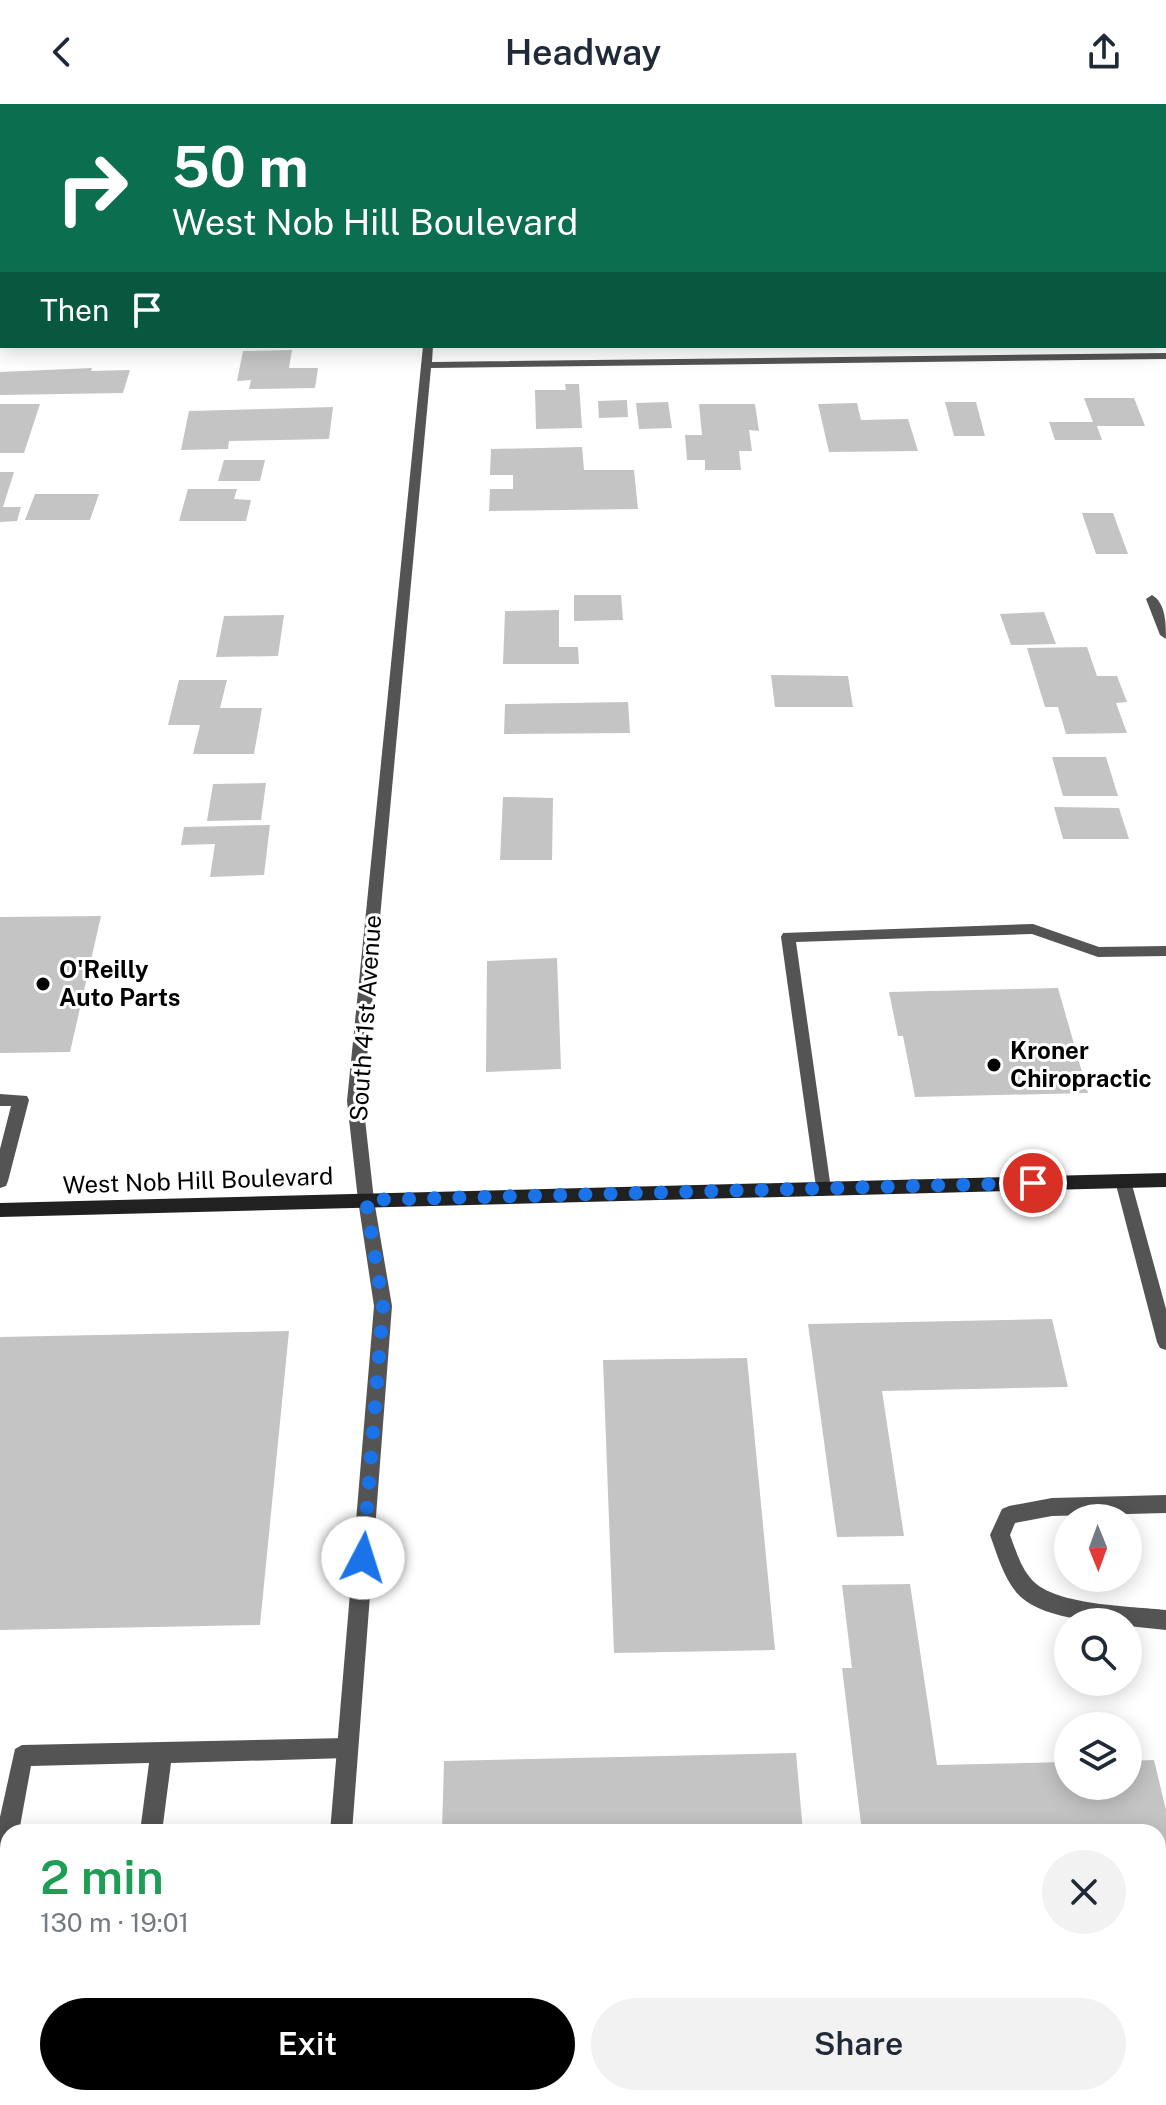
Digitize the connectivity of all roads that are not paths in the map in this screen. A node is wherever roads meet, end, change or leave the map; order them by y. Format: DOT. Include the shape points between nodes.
graph roads {
  1 [pos="428,348"];
  2 [pos="1166,356"];
  3 [pos="427,365"];
  4 [pos="1152,599"];
  5 [pos="1166,635"];
  6 [pos="1166,951"];
  7 [pos="0,1100"];
  8 [pos="1166,1180"];
  9 [pos="0,1181"];
  10 [pos="1123,1181"];
  11 [pos="823,1189"];
  12 [pos="366,1200"];
  13 [pos="0,1210"];
  14 [pos="1166,1342"];
  15 [pos="1166,1504"];
  16 [pos="1166,1620"];
  17 [pos="347,1748"];
  18 [pos="161,1755"];
  19 [pos="10,1824"];
  20 [pos="152,1824"];
  21 [pos="342,1824"];
  1 -- 3 [label="street, South 41st Avenue"];
  2 -- 3 [label="street"];
  3 -- 12 [label="street, South 41st Avenue" via="355,1101"];
  4 -- 5 [label="street"];
  6 -- 11 [label="street" via="1098,952 1033,929 788,937"];
  7 -- 9 [label="street" via="21,1100"];
  8 -- 10 [label="main road, West Nob Hill Boulevard"];
  10 -- 11 [label="main road, West Nob Hill Boulevard"];
  10 -- 14 [label="street"];
  11 -- 12 [label="main road, West Nob Hill Boulevard"];
  12 -- 13 [label="main road, West Nob Hill Boulevard"];
  12 -- 17 [label="street, South 41st Avenue" via="383,1306"];
  15 -- 16 [label="street" via="1052,1507 1009,1515 1000,1535 1029,1591 1061,1605"];
  17 -- 18 [label="street"];
  17 -- 21 [label="street, South 41st Avenue"];
  18 -- 19 [label="street" via="22,1756"];
  18 -- 20 [label="street"];
}
